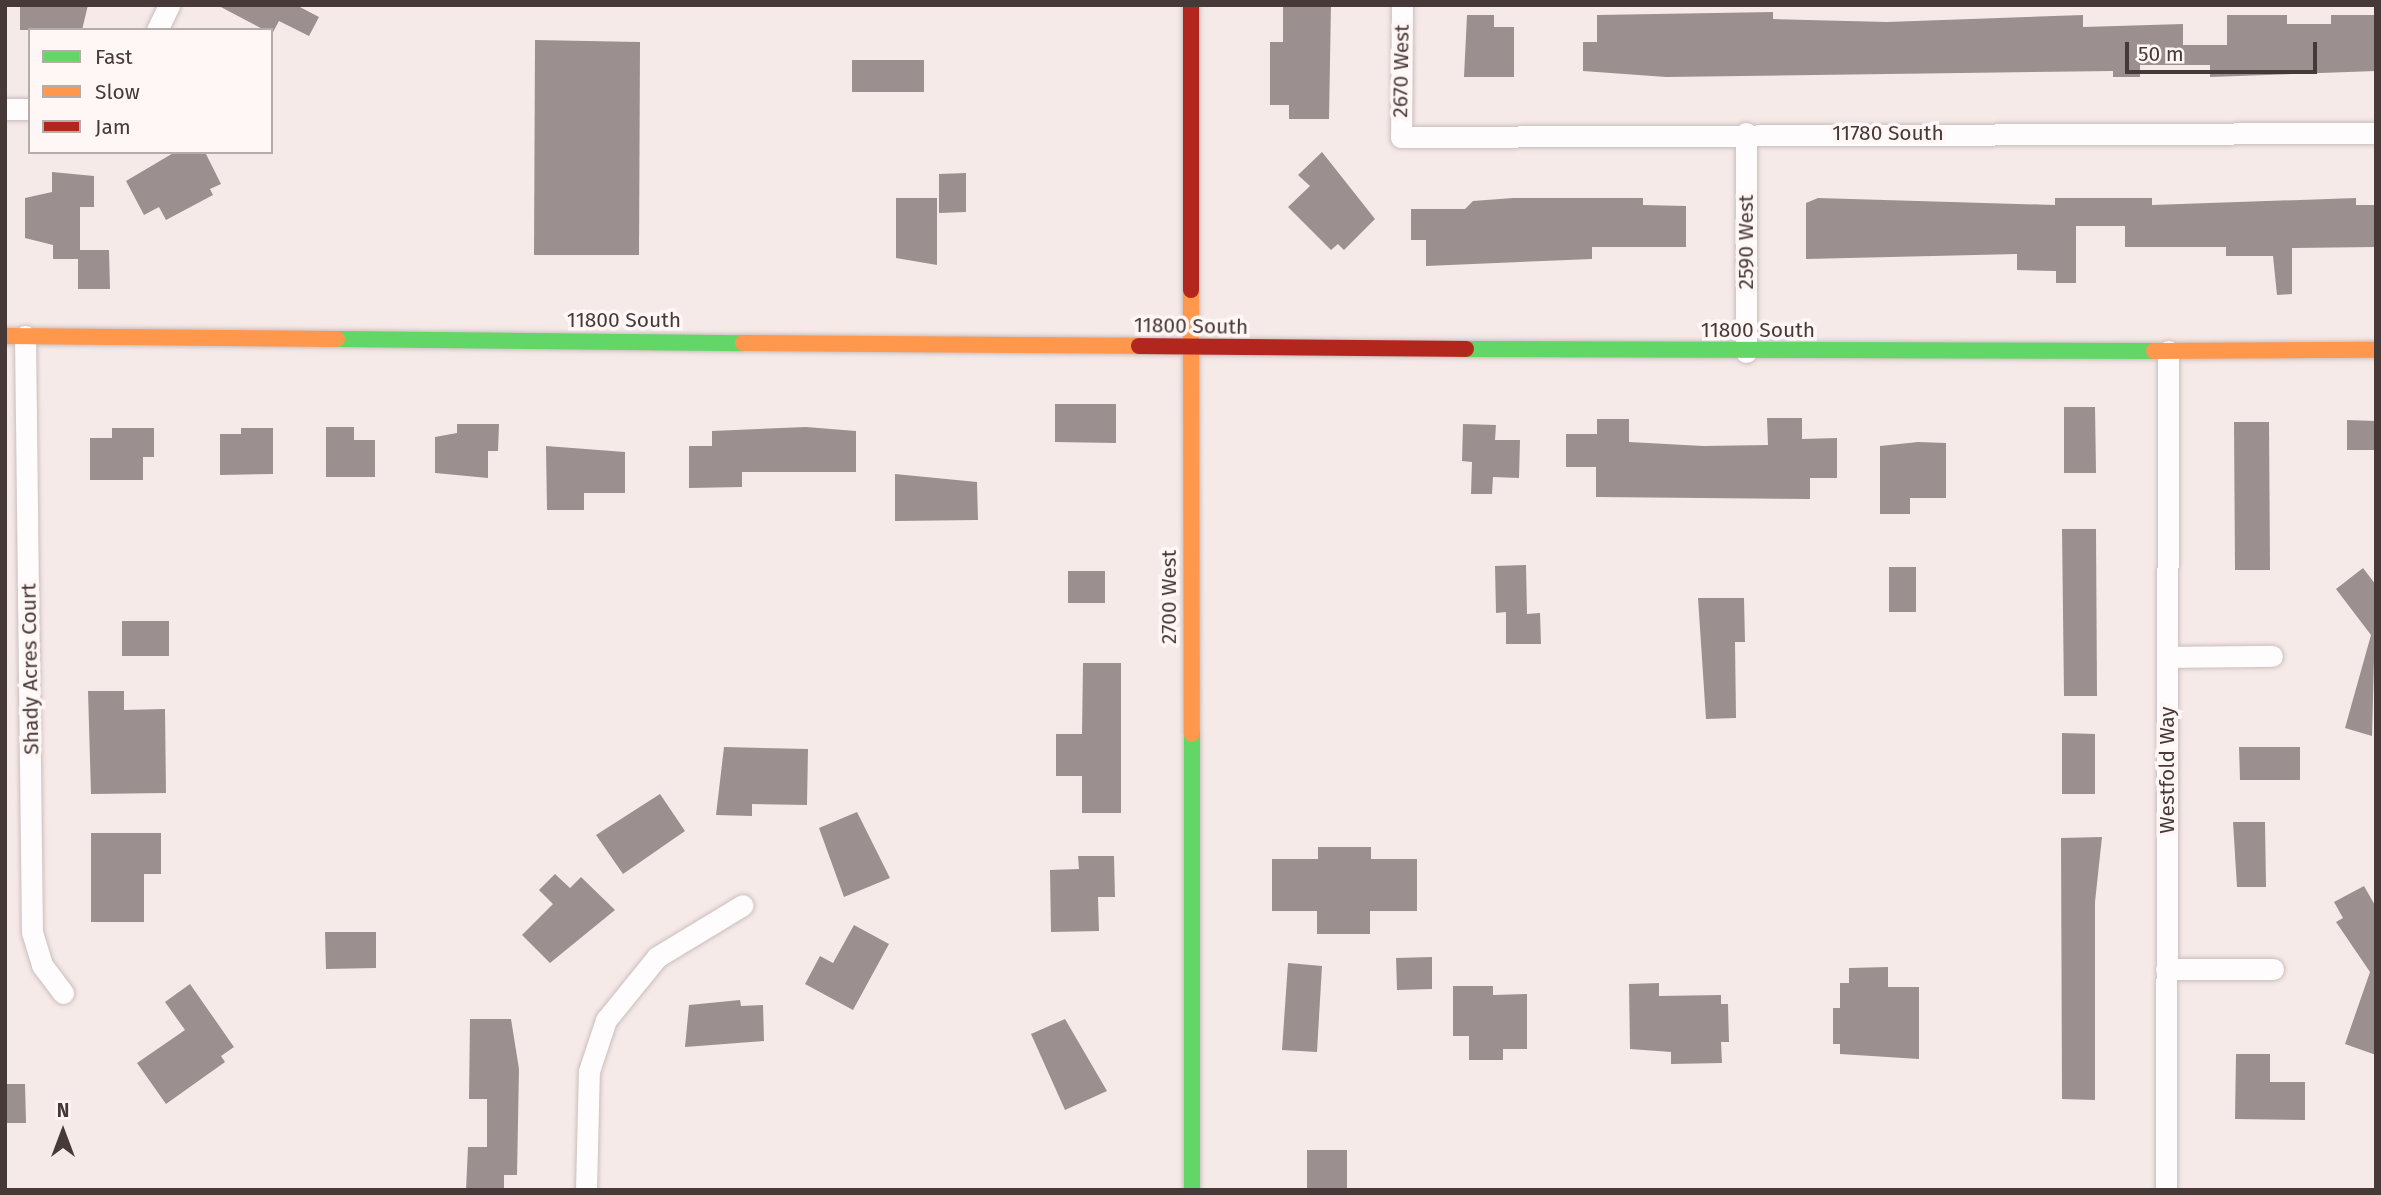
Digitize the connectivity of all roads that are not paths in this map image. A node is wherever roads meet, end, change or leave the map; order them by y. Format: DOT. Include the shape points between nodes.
graph roads {
  1 [pos="169,5"];
  2 [pos="1191,5"];
  3 [pos="1402,5"];
  4 [pos="158,28"];
  5 [pos="5,108"];
  6 [pos="28,109"];
  7 [pos="1746,133"];
  8 [pos="2376,133"];
  9 [pos="1401,136"];
  10 [pos="15,336"];
  11 [pos="1193,347"];
  12 [pos="2376,350"];
  13 [pos="2168,351"];
  14 [pos="1746,352"];
  15 [pos="2272,656"];
  16 [pos="2168,657"];
  17 [pos="743,905"];
  18 [pos="2273,969"];
  19 [pos="2166,970"];
  20 [pos="63,993"];
  21 [pos="586,1190"];
  22 [pos="1192,1190"];
  23 [pos="2166,1190"];
  1 -- 4 [label="street"];
  2 -- 11 [label="main road, 2700 West"];
  3 -- 9 [label="street, 2670 West"];
  5 -- 6 [label="street"];
  7 -- 8 [label="street, 11780 South"];
  7 -- 9 [label="street, 11780 South"];
  7 -- 14 [label="street, 2590 West"];
  10 -- 11 [label="main road, 11800 South"];
  10 -- 20 [label="street, Shady Acres Court" via="32,932 42,965"];
  11 -- 14 [label="main road, 11800 South"];
  11 -- 22 [label="main road, 2700 West"];
  12 -- 13 [label="main road, 11800 South"];
  13 -- 14 [label="main road, 11800 South"];
  13 -- 16 [label="street, Westfold Way"];
  15 -- 16 [label="street"];
  16 -- 19 [label="street, Westfold Way"];
  17 -- 21 [label="street" via="657,957 620,997 589,1070"];
  18 -- 19 [label="street"];
  19 -- 23 [label="street, Westfold Way"];
}
